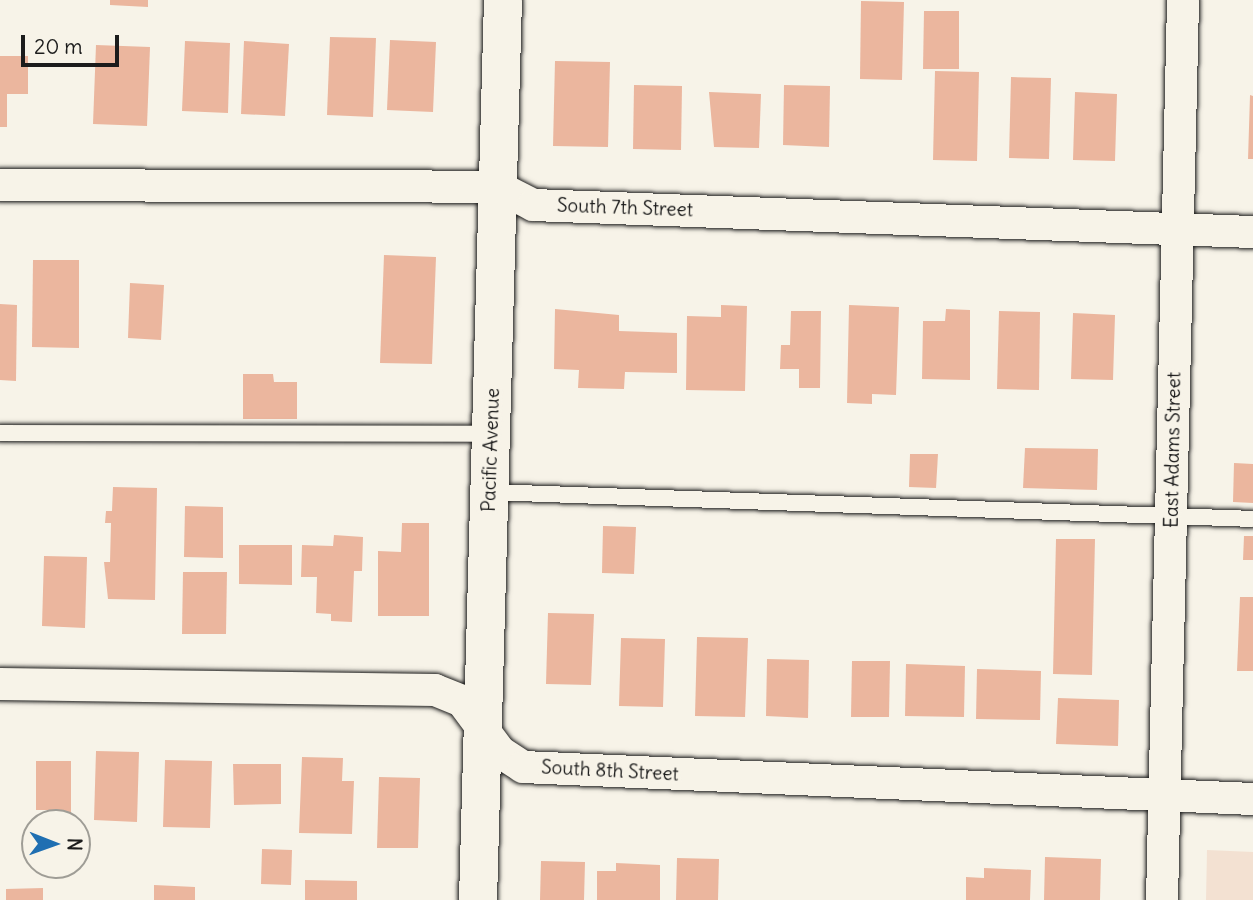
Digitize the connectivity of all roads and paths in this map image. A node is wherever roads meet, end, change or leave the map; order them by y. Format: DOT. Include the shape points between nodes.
graph roads {
  1 [pos="503,0"];
  2 [pos="1183,0"];
  3 [pos="0,185"];
  4 [pos="498,187"];
  5 [pos="1177,230"];
  6 [pos="1253,232"];
  7 [pos="0,433"];
  8 [pos="491,434"];
  9 [pos="489,492"];
  10 [pos="1171,515"];
  11 [pos="1253,519"];
  12 [pos="0,684"];
  13 [pos="483,725"];
  14 [pos="1166,796"];
  15 [pos="1253,799"];
  16 [pos="478,900"];
  17 [pos="1162,900"];
  1 -- 4 [label="street, Pacific Avenue"];
  2 -- 5 [label="street, East Adams Street"];
  3 -- 4 [label="street, South 7th Street"];
  4 -- 5 [label="street, South 7th Street" via="533,205"];
  4 -- 8 [label="street, Pacific Avenue"];
  5 -- 6 [label="street, South 7th Street"];
  5 -- 10 [label="street, East Adams Street"];
  7 -- 8 [label="lane"];
  8 -- 9 [label="street, Pacific Avenue"];
  9 -- 10 [label="lane"];
  9 -- 13 [label="street, Pacific Avenue"];
  10 -- 11 [label="lane"];
  10 -- 14 [label="street, East Adams Street"];
  12 -- 13 [label="street, South 8th Street" via="435,690 463,701"];
  13 -- 14 [label="street, South 8th Street" via="500,752 523,767"];
  13 -- 16 [label="street, Pacific Avenue"];
  14 -- 15 [label="street, South 8th Street"];
  14 -- 17 [label="street, East Adams Street"];
}
